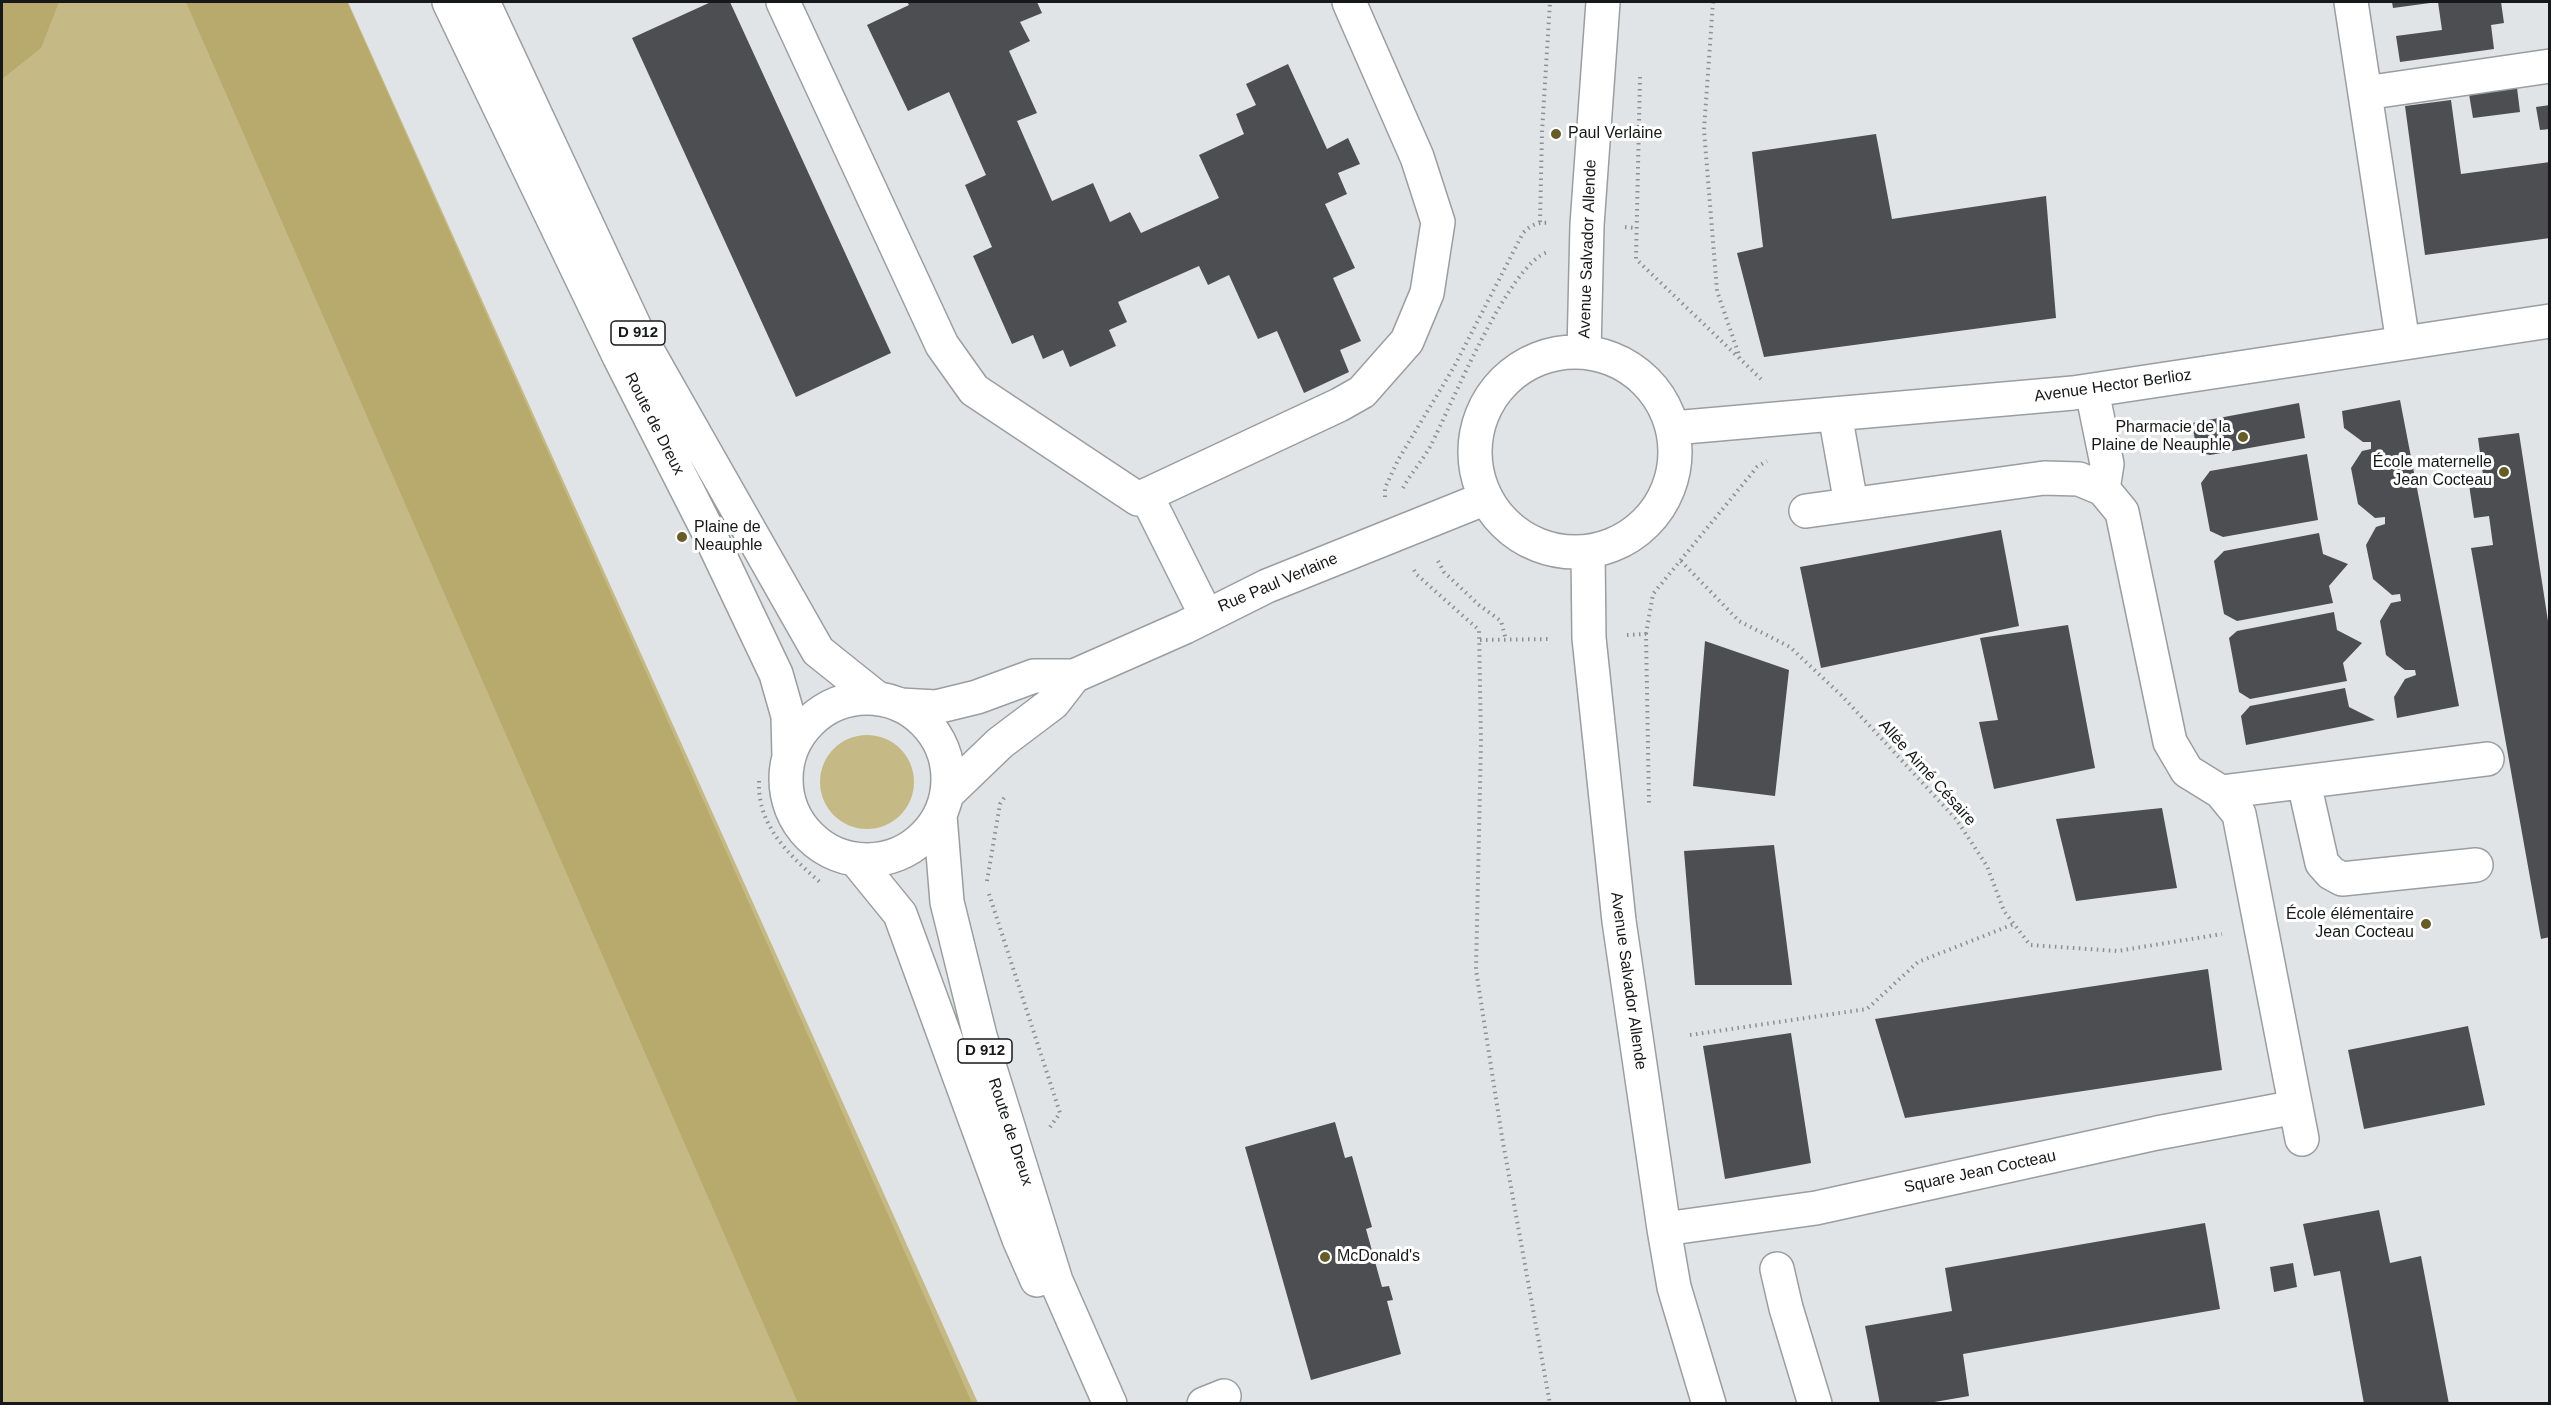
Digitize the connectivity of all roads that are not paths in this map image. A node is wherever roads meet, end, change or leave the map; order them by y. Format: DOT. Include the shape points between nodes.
graph roads {
  1 [pos="449,2"];
  2 [pos="483,2"];
  3 [pos="783,2"];
  4 [pos="1349,2"];
  5 [pos="1603,2"];
  6 [pos="2351,2"];
  7 [pos="2550,66"];
  8 [pos="2365,93"];
  9 [pos="2550,321"];
  10 [pos="2403,343"];
  11 [pos="1584,352"];
  12 [pos="2092,391"];
  13 [pos="1835,414"];
  14 [pos="1673,428"];
  15 [pos="2103,489"];
  16 [pos="1146,495"];
  17 [pos="1486,498"];
  18 [pos="1851,504"];
  19 [pos="1806,511"];
  20 [pos="1588,552"];
  21 [pos="1206,615"];
  22 [pos="1074,676"];
  23 [pos="889,702"];
  24 [pos="789,756"];
  25 [pos="2487,759"];
  26 [pos="2304,783"];
  27 [pos="2221,792"];
  28 [pos="944,805"];
  29 [pos="856,860"];
  30 [pos="2476,865"];
  31 [pos="2296,1107"];
  32 [pos="2302,1139"];
  33 [pos="1664,1229"];
  34 [pos="1777,1269"];
  35 [pos="1089,1404"];
  36 [pos="1110,1404"];
  37 [pos="1709,1404"];
  38 [pos="1815,1404"];
  1 -- 24 [label="street, Route de Dreux / D 912" via="776,674 788,716"];
  2 -- 23 [label="street, Route de Dreux / D 912" via="639,336 818,651"];
  3 -- 16 [label="street" via="942,345 974,390 1138,499"];
  4 -- 16 [label="street" via="1417,158 1438,222 1427,293 1407,341 1362,392"];
  5 -- 11 [label="street, Avenue Salvador Allende" via="1588,202"];
  6 -- 8 [label="street"];
  7 -- 8 [label="street"];
  8 -- 10 [label="street"];
  9 -- 10 [label="street, Avenue Hector Berlioz"];
  10 -- 12 [label="street, Avenue Hector Berlioz"];
  11 -- 14 [label="street" via="1614,359 1641,376 1661,399"];
  11 -- 17 [label="street" via="1554,354 1525,365 1502,383 1484,409 1476,438 1476,468"];
  12 -- 13 [label="street, Avenue Hector Berlioz"];
  12 -- 15 [label="street" via="2107,464"];
  13 -- 14 [label="street, Avenue Hector Berlioz"];
  13 -- 18 [label="street"];
  14 -- 20 [label="street" via="1676,456 1671,484 1658,509 1640,530 1616,544"];
  15 -- 18 [label="street" via="2079,479 2044,478"];
  15 -- 27 [label="street" via="2122,512 2170,742 2187,771"];
  16 -- 21 [label="street"];
  17 -- 20 [label="street" via="1499,518 1518,535 1564,552"];
  17 -- 21 [label="street, Rue Paul Verlaine" via="1267,586"];
  18 -- 19 [label="street"];
  20 -- 33 [label="street, Avenue Salvador Allende" via="1589,638 1619,921"];
  21 -- 22 [label="street, Rue Paul Verlaine"];
  22 -- 23 [label="street, Rue Paul Verlaine" via="1034,676 936,707"];
  22 -- 28 [label="street, Rue Paul Verlaine" via="1053,703 1000,743"];
  23 -- 24 [label="street" via="855,698 832,705 798,735"];
  23 -- 28 [label="street" via="919,716 934,732 944,751 948,773"];
  24 -- 29 [label="street" via="785,779 798,824 814,842 834,854"];
  25 -- 26 [label="street"];
  26 -- 27 [label="street"];
  26 -- 30 [label="street" via="2322,862 2342,879"];
  27 -- 31 [label="street" via="2239,814"];
  28 -- 29 [label="street" via="929,833 914,847 876,861"];
  28 -- 36 [label="street, Route de Dreux / D 912" via="947,902 980,1036 1056,1281"];
  29 -- 35 [label="street, Route de Dreux / D 912" via="900,914 1019,1239"];
  31 -- 32 [label="street"];
  31 -- 33 [label="street, Square Jean Cocteau" via="2157,1133 1816,1208"];
  33 -- 37 [label="street, Avenue Salvador Allende" via="1674,1287"];
  34 -- 38 [label="street"];
}
